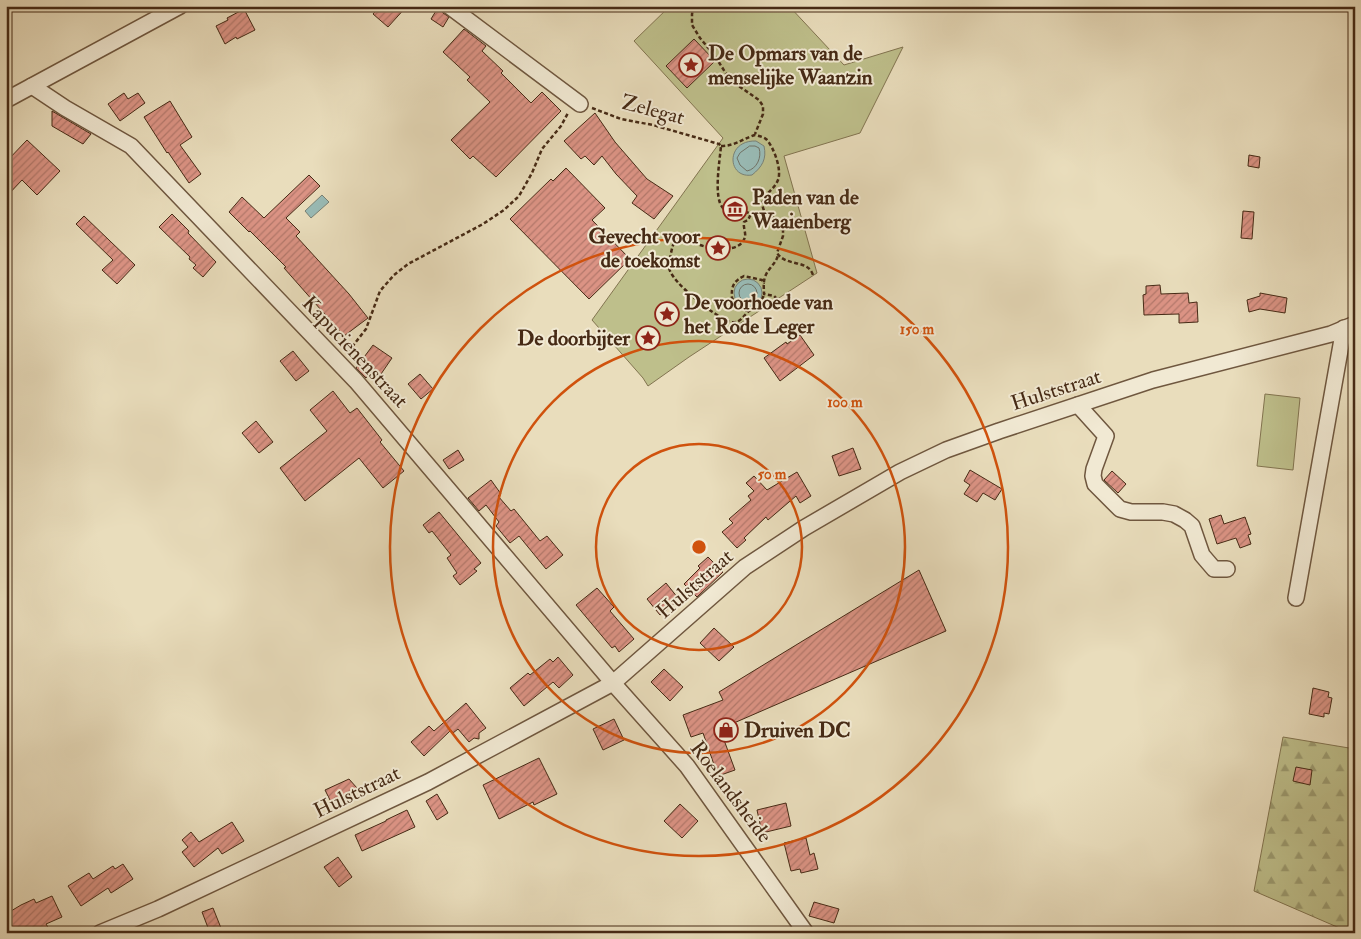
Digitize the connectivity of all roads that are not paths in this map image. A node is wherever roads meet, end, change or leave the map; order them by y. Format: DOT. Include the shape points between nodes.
graph roads {
  1 [pos="180,6"];
  2 [pos="449,6"];
  3 [pos="32,86"];
  4 [pos="6,100"];
  5 [pos="580,104"];
  6 [pos="1349,326"];
  7 [pos="1078,405"];
  8 [pos="1227,569"];
  9 [pos="1296,598"];
  10 [pos="613,683"];
  11 [pos="100,933"];
  12 [pos="806,933"];
  1 -- 3 [label="street"];
  2 -- 5 [label="street"];
  3 -- 4 [label="street"];
  3 -- 10 [label="street, Kapucienenstraat" via="131,146 363,389"];
  6 -- 7 [label="street, Hulststraat" via="1331,334 1153,380"];
  6 -- 9 [label="street, Hulststraat"];
  7 -- 8 [label="street" via="1106,436 1094,469 1095,484 1120,509 1163,512 1185,520 1192,526 1202,555 1214,569"];
  7 -- 10 [label="street, Hulststraat" via="946,450 900,472 804,528 744,567"];
  10 -- 11 [label="street, Hulststraat" via="419,786"];
  10 -- 12 [label="street, Roelandsheide" via="687,766"];
}
